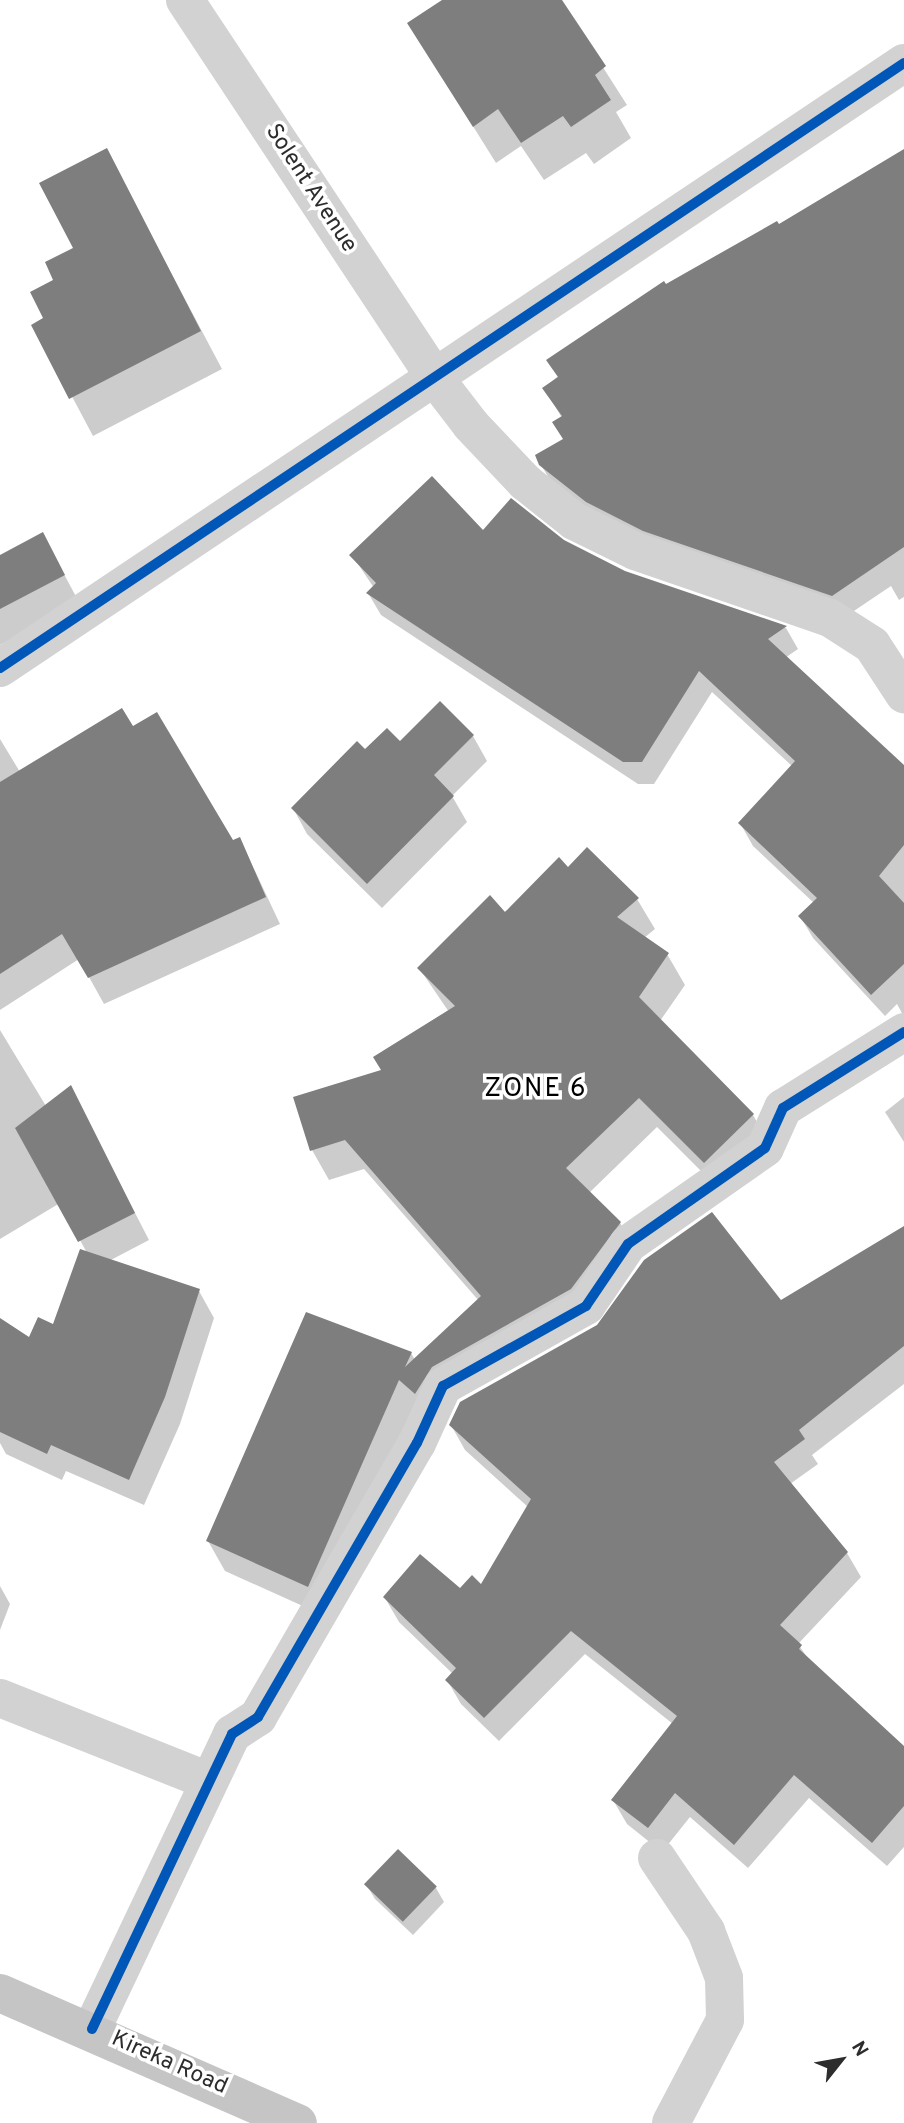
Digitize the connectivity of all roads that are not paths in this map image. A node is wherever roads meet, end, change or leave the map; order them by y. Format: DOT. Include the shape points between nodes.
graph roads {
  1 [pos="185,0"];
  2 [pos="904,63"];
  3 [pos="435,378"];
  4 [pos="0,668"];
  5 [pos="904,694"];
  6 [pos="904,1032"];
  7 [pos="0,1699"];
  8 [pos="209,1781"];
  9 [pos="657,1858"];
  10 [pos="0,1993"];
  11 [pos="92,2029"];
  12 [pos="298,2123"];
  13 [pos="671,2123"];
  1 -- 3 [label="street, Solent Avenue"];
  2 -- 3 [label="street"];
  3 -- 4 [label="street"];
  3 -- 5 [label="street, Solent Avenue" via="471,425 525,482 574,521 635,551 830,618 872,645"];
  6 -- 8 [label="street" via="783,1108 765,1147 628,1244 586,1306 443,1386 417,1443 258,1717 232,1734"];
  7 -- 8 [label="street"];
  8 -- 11 [label="street"];
  9 -- 13 [label="street" via="706,1931 724,1978 725,2020"];
  10 -- 11 [label="main road, Kireka Road"];
  11 -- 12 [label="main road, Kireka Road"];
}
